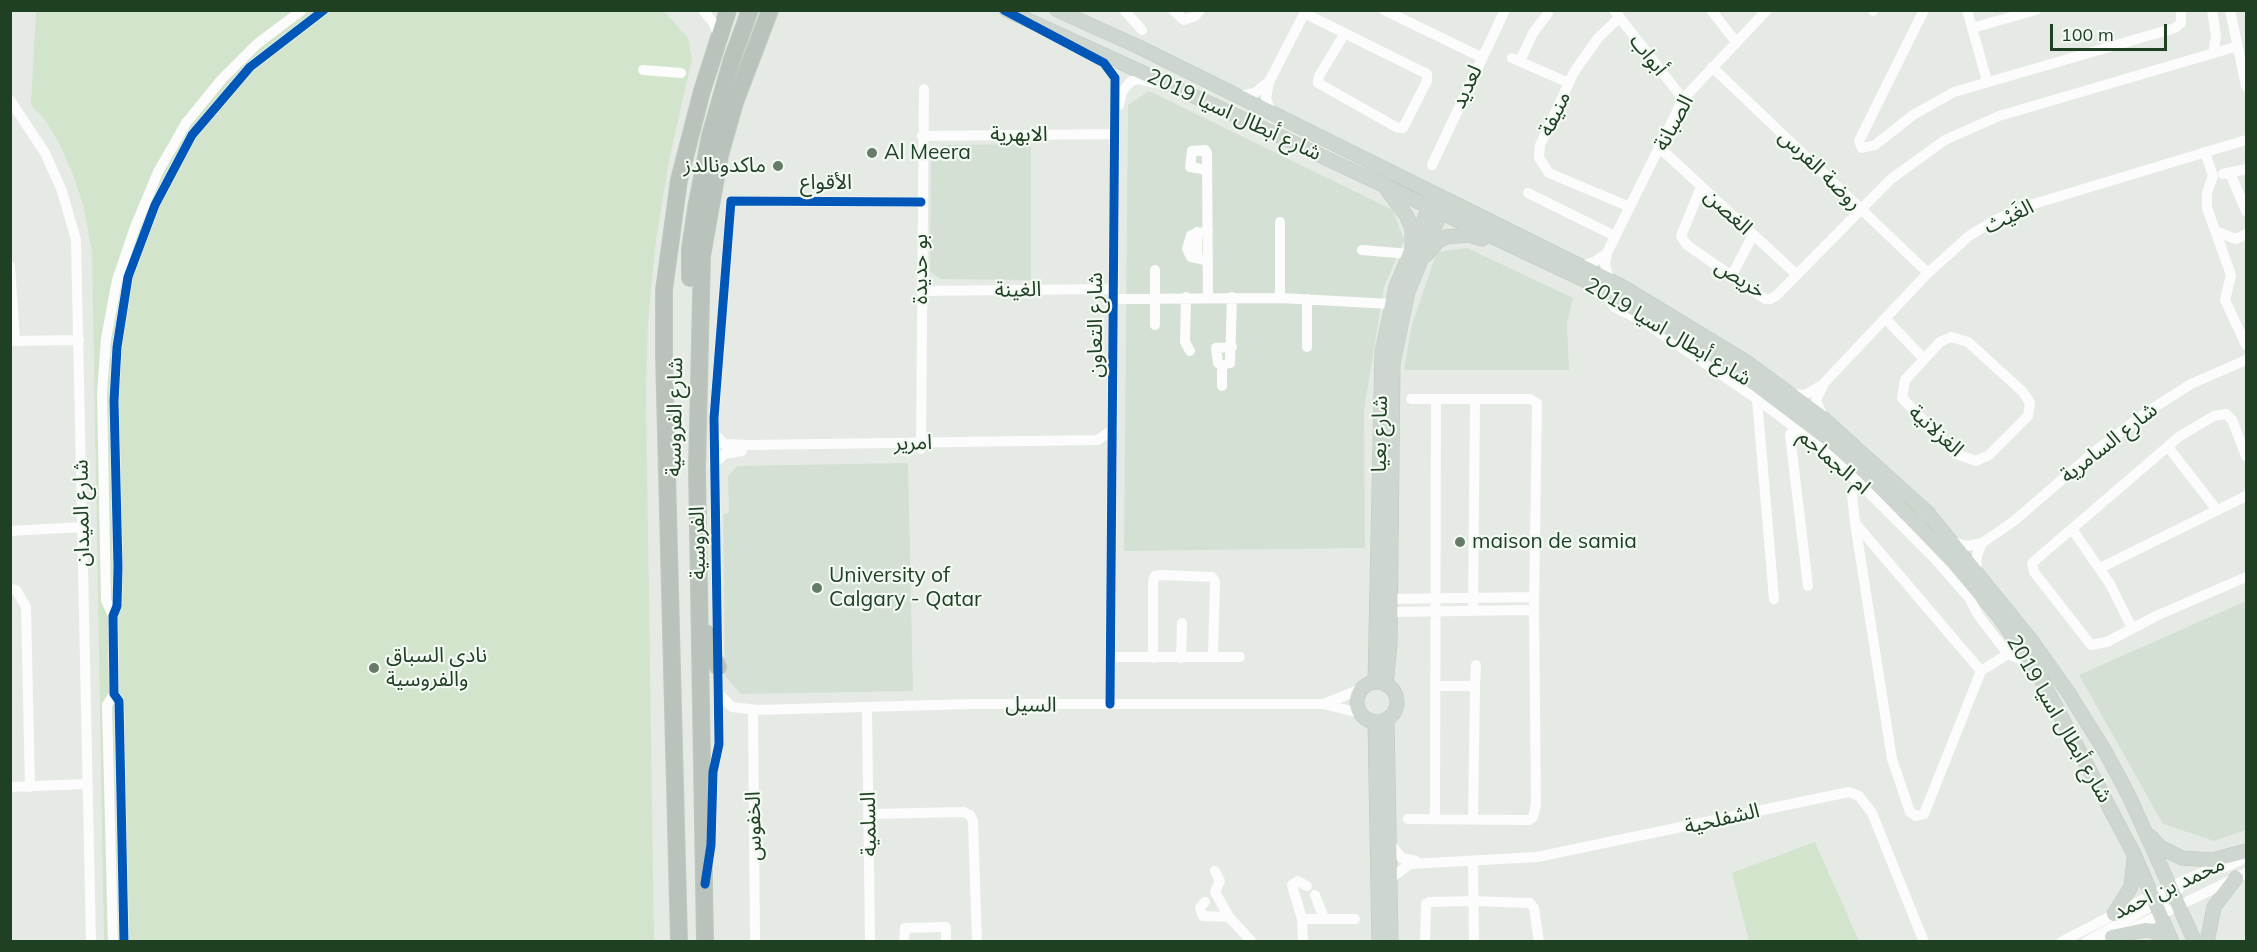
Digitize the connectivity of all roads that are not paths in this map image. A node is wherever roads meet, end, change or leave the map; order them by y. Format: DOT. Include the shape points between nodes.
graph roads {
  1 [pos="302,10"];
  2 [pos="324,10"];
  3 [pos="703,10"];
  4 [pos="728,10"];
  5 [pos="750,10"];
  6 [pos="770,10"];
  7 [pos="781,10"];
  8 [pos="1005,10"];
  9 [pos="1057,10"];
  10 [pos="1075,10"];
  11 [pos="1124,10"];
  12 [pos="1173,10"];
  13 [pos="1200,10"];
  14 [pos="1384,10"];
  15 [pos="1505,10"];
  16 [pos="1711,10"];
  17 [pos="1767,10"];
  18 [pos="1924,10"];
  19 [pos="1967,10"];
  20 [pos="2036,10"];
  21 [pos="2181,10"];
  22 [pos="2212,10"];
  23 [pos="2230,10"];
  24 [pos="1305,12"];
  25 [pos="1548,13"];
  26 [pos="1616,14"];
  27 [pos="1097,27"];
  28 [pos="1972,28"];
  29 [pos="1142,30"];
  30 [pos="1344,33"];
  31 [pos="718,38"];
  32 [pos="1736,42"];
  33 [pos="2238,46"];
  34 [pos="2213,53"];
  35 [pos="1481,57"];
  36 [pos="238,63"];
  37 [pos="1712,67"];
  38 [pos="643,70"];
  39 [pos="246,72"];
  40 [pos="681,73"];
  41 [pos="1987,81"];
  42 [pos="1269,82"];
  43 [pos="1569,83"];
  44 [pos="2247,86"];
  45 [pos="924,89"];
  46 [pos="1237,96"];
  47 [pos="1683,99"];
  48 [pos="10,100"];
  49 [pos="1209,103"];
  50 [pos="1270,114"];
  51 [pos="1116,123"];
  52 [pos="1115,134"];
  53 [pos="922,136"];
  54 [pos="2247,140"];
  55 [pos="1660,148"];
  56 [pos="2205,152"];
  57 [pos="1432,165"];
  58 [pos="2247,169"];
  59 [pos="1207,170"];
  60 [pos="2230,173"];
  61 [pos="2213,176"];
  62 [pos="1376,181"];
  63 [pos="1701,187"];
  64 [pos="1528,193"];
  65 [pos="731,201"];
  66 [pos="921,202"];
  67 [pos="1438,203"];
  68 [pos="1630,207"];
  69 [pos="1862,211"];
  70 [pos="2247,211"];
  71 [pos="709,213"];
  72 [pos="144,219"];
  73 [pos="1280,222"];
  74 [pos="1203,232"];
  75 [pos="2217,232"];
  76 [pos="2247,234"];
  77 [pos="1753,235"];
  78 [pos="1615,236"];
  79 [pos="1362,250"];
  80 [pos="1410,250"];
  81 [pos="132,252"];
  82 [pos="1606,253"];
  83 [pos="1203,260"];
  84 [pos="10,266"];
  85 [pos="1417,266"];
  86 [pos="1155,270"];
  87 [pos="1583,273"];
  88 [pos="1928,273"];
  89 [pos="1732,275"];
  90 [pos="1797,275"];
  91 [pos="1609,280"];
  92 [pos="11,282"];
  93 [pos="921,291"];
  94 [pos="1114,294"];
  95 [pos="1607,295"];
  96 [pos="1186,297"];
  97 [pos="1208,297"];
  98 [pos="1232,297"];
  99 [pos="1155,298"];
  100 [pos="1280,298"];
  101 [pos="1307,299"];
  102 [pos="1391,304"];
  103 [pos="1885,318"];
  104 [pos="1155,325"];
  105 [pos="79,339"];
  106 [pos="13,341"];
  107 [pos="2247,345"];
  108 [pos="699,347"];
  109 [pos="1232,347"];
  110 [pos="1307,347"];
  111 [pos="1190,351"];
  112 [pos="1924,359"];
  113 [pos="2247,360"];
  114 [pos="1222,365"];
  115 [pos="1824,383"];
  116 [pos="1222,387"];
  117 [pos="1791,394"];
  118 [pos="1411,399"];
  119 [pos="1757,399"];
  120 [pos="1436,401"];
  121 [pos="1475,401"];
  122 [pos="1824,419"];
  123 [pos="1795,428"];
  124 [pos="1113,429"];
  125 [pos="714,433"];
  126 [pos="921,446"];
  127 [pos="2168,447"];
  128 [pos="1113,453"];
  129 [pos="2247,456"];
  130 [pos="714,464"];
  131 [pos="696,469"];
  132 [pos="1852,495"];
  133 [pos="2247,496"];
  134 [pos="2217,510"];
  135 [pos="1855,523"];
  136 [pos="83,527"];
  137 [pos="2072,529"];
  138 [pos="10,531"];
  139 [pos="1953,542"];
  140 [pos="1982,543"];
  141 [pos="105,546"];
  142 [pos="118,546"];
  143 [pos="2100,568"];
  144 [pos="1976,570"];
  145 [pos="2247,577"];
  146 [pos="1808,586"];
  147 [pos="10,589"];
  148 [pos="1534,597"];
  149 [pos="1415,598"];
  150 [pos="1436,598"];
  151 [pos="1473,598"];
  152 [pos="1774,599"];
  153 [pos="1390,605"];
  154 [pos="1473,610"];
  155 [pos="1533,610"];
  156 [pos="1415,611"];
  157 [pos="1436,611"];
  158 [pos="113,616"];
  159 [pos="1182,623"];
  160 [pos="2132,628"];
  161 [pos="2008,654"];
  162 [pos="1110,657"];
  163 [pos="1214,657"];
  164 [pos="1240,657"];
  165 [pos="1153,658"];
  166 [pos="1181,658"];
  167 [pos="2030,663"];
  168 [pos="1476,665"];
  169 [pos="718,667"];
  170 [pos="1982,671"];
  171 [pos="1380,683"];
  172 [pos="1435,686"];
  173 [pos="1475,686"];
  174 [pos="1361,689"];
  175 [pos="114,694"];
  176 [pos="719,694"];
  177 [pos="1110,704"];
  178 [pos="1323,704"];
  179 [pos="867,707"];
  180 [pos="738,709"];
  181 [pos="753,710"];
  182 [pos="1360,712"];
  183 [pos="1381,720"];
  184 [pos="719,726"];
  185 [pos="2096,780"];
  186 [pos="88,784"];
  187 [pos="10,787"];
  188 [pos="30,787"];
  189 [pos="869,814"];
  190 [pos="1408,819"];
  191 [pos="1435,819"];
  192 [pos="1473,819"];
  193 [pos="2143,828"];
  194 [pos="1391,845"];
  195 [pos="2134,854"];
  196 [pos="2247,854"];
  197 [pos="1425,862"];
  198 [pos="1473,862"];
  199 [pos="1215,871"];
  200 [pos="2241,876"];
  201 [pos="1391,878"];
  202 [pos="705,884"];
  203 [pos="1307,886"];
  204 [pos="1315,895"];
  205 [pos="1210,897"];
  206 [pos="2165,899"];
  207 [pos="1473,901"];
  208 [pos="2114,914"];
  209 [pos="1229,917"];
  210 [pos="1324,918"];
  211 [pos="1302,919"];
  212 [pos="1355,919"];
  213 [pos="2108,939"];
  214 [pos="91,942"];
  215 [pos="113,942"];
  216 [pos="124,942"];
  217 [pos="679,942"];
  218 [pos="705,942"];
  219 [pos="755,942"];
  220 [pos="870,942"];
  221 [pos="904,942"];
  222 [pos="946,942"];
  223 [pos="977,942"];
  224 [pos="1252,942"];
  225 [pos="1303,942"];
  226 [pos="1379,942"];
  227 [pos="1391,942"];
  228 [pos="1425,942"];
  229 [pos="1474,942"];
  230 [pos="1539,942"];
  231 [pos="1924,942"];
  232 [pos="2061,942"];
  233 [pos="2086,942"];
  234 [pos="2170,942"];
  235 [pos="2189,942"];
  236 [pos="2195,942"];
  237 [pos="2207,942"];
  1 -- 36 [label="street"];
  2 -- 39 [label="street"];
  3 -- 31 [label="street" via="714,24"];
  4 -- 31 [label="highway, شارع الفروسية"];
  5 -- 108 [label="highway" via="710,136 696,208 690,249 690,305"];
  6 -- 71 [label="highway, شارع الفروسية" via="735,102"];
  7 -- 71 [label="highway" via="755,72 722,184"];
  8 -- 49 [label="main road, شارع أبطال اسيا 2019"];
  8 -- 51 [label="street, شارع التعاون" via="1108,66 1115,78"];
  9 -- 27 [label="main road, شارع أبطال اسيا 2019"];
  10 -- 27 [label="street"];
  11 -- 29 [label="street"];
  12 -- 13 [label="street" via="1184,20"];
  14 -- 35 [label="street"];
  15 -- 35 [label="street, لعديد"];
  16 -- 32 [label="street"];
  17 -- 32 [label="street, الصبانة"];
  18 -- 41 [label="street" via="1859,141 1862,148 1875,146 1927,106"];
  19 -- 28 [label="street"];
  20 -- 28 [label="street"];
  21 -- 41 [label="street" via="2181,23 2175,28"];
  22 -- 34 [label="street" via="2216,36"];
  23 -- 33 [label="street"];
  24 -- 30 [label="street"];
  24 -- 42 [label="street"];
  25 -- 43 [label="street" via="1516,60"];
  26 -- 43 [label="street, منيفة"];
  26 -- 47 [label="street, أبواب"];
  27 -- 46 [label="main road, شارع أبطال اسيا 2019"];
  28 -- 41 [label="street"];
  30 -- 30 [label="street" via="1427,74 1403,128 1318,83"];
  31 -- 217 [label="highway, شارع الفروسية" via="679,180 664,290"];
  32 -- 37 [label="street, الصبانة"];
  33 -- 34 [label="street, خريص"];
  33 -- 44 [label="street"];
  34 -- 69 [label="street, خريص" via="1999,116 1967,130 1916,159"];
  35 -- 57 [label="street, لعديد"];
  36 -- 39 [label="street"];
  36 -- 72 [label="street" via="186,123 158,171"];
  37 -- 47 [label="street, الصبانة"];
  37 -- 69 [label="street, روضة الفرس"];
  38 -- 40 [label="street"];
  39 -- 72 [label="street" via="192,135"];
  42 -- 46 [label="street" via="1255,93"];
  42 -- 50 [label="street" via="1266,96"];
  43 -- 68 [label="street, منيفة" via="1540,145 1541,163 1549,173"];
  45 -- 53 [label="street, بو حديدة"];
  46 -- 50 [label="main road, شارع أبطال اسيا 2019"];
  47 -- 55 [label="street, الصبانة"];
  48 -- 105 [label="street, شارع الميدان" via="45,153 74,227"];
  49 -- 51 [label="street, شارع التعاون" via="1137,79 1122,92"];
  49 -- 62 [label="main road, شارع أبطال اسيا 2019"];
  50 -- 67 [label="main road, شارع أبطال اسيا 2019"];
  51 -- 52 [label="street, شارع التعاون"];
  52 -- 53 [label="street, الابهرية"];
  52 -- 94 [label="street, شارع التعاون"];
  53 -- 66 [label="street, بو حديدة"];
  54 -- 56 [label="street, الغَيْث"];
  55 -- 63 [label="street, الغصن"];
  55 -- 68 [label="street, الصبانة"];
  56 -- 61 [label="street"];
  56 -- 88 [label="street, الغَيْث" via="2026,206 1969,236"];
  58 -- 60 [label="street"];
  59 -- 74 [label="street"];
  60 -- 61 [label="street"];
  60 -- 70 [label="street"];
  61 -- 75 [label="street" via="2207,200"];
  62 -- 67 [label="main road, شارع أبطال اسيا 2019"];
  62 -- 80 [label="main road" via="1406,215 1412,228"];
  63 -- 77 [label="street, الغصن"];
  63 -- 89 [label="street, خريص" via="1681,236 1687,245"];
  64 -- 78 [label="street"];
  65 -- 66 [label="street, الأقواع"];
  65 -- 125 [label="street, الفروسية"];
  66 -- 93 [label="street, بو حديدة"];
  67 -- 80 [label="main road, شارع بعيا"];
  67 -- 85 [label="main road, شارع بعيا"];
  67 -- 87 [label="main road, شارع أبطال اسيا 2019"];
  68 -- 78 [label="street, الصبانة"];
  69 -- 88 [label="street, روضة الفرس"];
  69 -- 90 [label="street, خريص"];
  71 -- 108 [label="highway, شارع الفروسية" via="702,256"];
  72 -- 81 [label="street"];
  73 -- 100 [label="street"];
  74 -- 83 [label="street"];
  74 -- 83 [label="street" via="1189,237 1187,249 1191,257"];
  75 -- 76 [label="street" via="2236,239"];
  75 -- 107 [label="street" via="2231,275 2225,300"];
  77 -- 89 [label="street"];
  77 -- 90 [label="street, الغصن"];
  78 -- 82 [label="street, الصبانة"];
  79 -- 80 [label="street"];
  80 -- 102 [label="main road, شارع بعيا"];
  81 -- 141 [label="street" via="117,280 106,339 102,394"];
  81 -- 142 [label="street" via="117,347 114,401"];
  82 -- 87 [label="street"];
  82 -- 91 [label="street"];
  83 -- 97 [label="street"];
  84 -- 92 [label="street"];
  85 -- 87 [label="main road" via="1438,241 1468,235 1563,276"];
  85 -- 153 [label="main road, شارع بعيا" via="1403,309 1393,363"];
  86 -- 99 [label="street"];
  87 -- 91 [label="main road, شارع أبطال اسيا 2019"];
  87 -- 95 [label="main road, شارع أبطال اسيا 2019"];
  88 -- 103 [label="street, الغَيْث"];
  89 -- 90 [label="street, خريص" via="1770,299"];
  91 -- 117 [label="main road, شارع أبطال اسيا 2019" via="1690,326"];
  92 -- 106 [label="street"];
  93 -- 94 [label="street, الغينة"];
  93 -- 126 [label="street, بو حديدة"];
  94 -- 99 [label="street, الغينة"];
  94 -- 124 [label="street, شارع التعاون"];
  95 -- 119 [label="street, ام الجماجم" via="1614,307 1643,321"];
  95 -- 167 [label="main road, شارع أبطال اسيا 2019" via="1693,342 1832,442 1955,564 2000,618"];
  96 -- 97 [label="street, الغينة"];
  96 -- 99 [label="street, الغينة"];
  96 -- 111 [label="street" via="1185,342"];
  97 -- 98 [label="street, الغينة"];
  98 -- 100 [label="street, الغينة"];
  98 -- 109 [label="street"];
  99 -- 104 [label="street"];
  100 -- 101 [label="street, الغينة"];
  101 -- 102 [label="street, الغينة"];
  101 -- 110 [label="street"];
  102 -- 171 [label="main road, شارع بعيا" via="1381,364"];
  103 -- 112 [label="street"];
  103 -- 115 [label="street, الغَيْث"];
  105 -- 106 [label="street"];
  105 -- 136 [label="street, شارع الميدان"];
  108 -- 131 [label="highway, شارع الفروسية"];
  109 -- 114 [label="street" via="1230,364"];
  109 -- 114 [label="street" via="1216,348 1218,363"];
  112 -- 112 [label="street, الغزلانية" via="1946,338 1963,339 2027,396 2028,416 1989,455 1976,461 1962,458 1902,398 1905,380"];
  113 -- 140 [label="street, شارع السامرية" via="2191,384 2146,412"];
  114 -- 116 [label="street"];
  115 -- 117 [label="street, الغَيْث" via="1805,395"];
  115 -- 122 [label="street" via="1816,400"];
  117 -- 122 [label="main road, شارع أبطال اسيا 2019"];
  118 -- 120 [label="street"];
  119 -- 123 [label="street, ام الجماجم"];
  119 -- 152 [label="street"];
  120 -- 121 [label="street"];
  120 -- 150 [label="street"];
  121 -- 148 [label="street" via="1530,399 1537,403"];
  121 -- 151 [label="street"];
  122 -- 139 [label="main road, شارع أبطال اسيا 2019" via="1885,471"];
  123 -- 146 [label="street" via="1790,435"];
  123 -- 161 [label="street, ام الجماجم" via="1831,455 1934,558 1970,599"];
  124 -- 126 [label="street, امرير" via="1098,440"];
  124 -- 128 [label="street, شارع التعاون"];
  125 -- 126 [label="street, امرير" via="728,445"];
  125 -- 130 [label="street, الفروسية"];
  126 -- 128 [label="street, امرير" via="1099,446"];
  126 -- 130 [label="street, امرير" via="734,452 721,456"];
  127 -- 129 [label="street" via="2199,424 2226,414"];
  127 -- 134 [label="street"];
  127 -- 137 [label="street"];
  128 -- 162 [label="street, شارع التعاون"];
  130 -- 169 [label="street, الفروسية"];
  131 -- 169 [label="highway" via="705,522 709,646"];
  131 -- 202 [label="highway, شارع الفروسية"];
  132 -- 135 [label="street"];
  133 -- 134 [label="street"];
  134 -- 143 [label="street"];
  135 -- 170 [label="street"];
  135 -- 170 [label="street" via="1892,759 1910,812 1916,816 1924,814"];
  136 -- 138 [label="street"];
  136 -- 186 [label="street, شارع الميدان"];
  137 -- 143 [label="street"];
  137 -- 160 [label="street" via="2032,563 2034,572 2091,645 2107,642"];
  139 -- 140 [label="street" via="1967,546"];
  139 -- 144 [label="main road, شارع أبطال اسيا 2019"];
  140 -- 144 [label="street"];
  141 -- 142 [label="street"];
  141 -- 158 [label="street" via="106,600"];
  142 -- 158 [label="street" via="117,606"];
  143 -- 160 [label="street"];
  144 -- 193 [label="main road, شارع أبطال اسيا 2019" via="2068,692 2106,753"];
  145 -- 160 [label="street"];
  147 -- 188 [label="street" via="16,590 26,607"];
  148 -- 151 [label="street"];
  148 -- 155 [label="street"];
  149 -- 150 [label="street"];
  149 -- 153 [label="street"];
  149 -- 156 [label="street"];
  150 -- 151 [label="street"];
  150 -- 157 [label="street"];
  151 -- 154 [label="street"];
  153 -- 156 [label="street"];
  153 -- 171 [label="main road, شارع بعيا"];
  154 -- 155 [label="street"];
  154 -- 157 [label="street"];
  155 -- 192 [label="street" via="1536,811 1528,820"];
  156 -- 157 [label="street"];
  157 -- 172 [label="street"];
  158 -- 175 [label="street"];
  159 -- 166 [label="street"];
  161 -- 167 [label="street"];
  161 -- 170 [label="street"];
  162 -- 165 [label="street"];
  162 -- 177 [label="street, شارع التعاون"];
  163 -- 164 [label="street"];
  163 -- 165 [label="street" via="1212,577 1161,574 1153,581"];
  163 -- 166 [label="street"];
  165 -- 166 [label="street"];
  167 -- 185 [label="main road, شارع أبطال اسيا 2019"];
  168 -- 173 [label="street"];
  169 -- 176 [label="street, الفروسية"];
  171 -- 174 [label="main road"];
  171 -- 183 [label="main road" via="1396,699 1395,710"];
  172 -- 173 [label="street"];
  172 -- 191 [label="street"];
  173 -- 192 [label="street"];
  174 -- 178 [label="street, السيل"];
  174 -- 182 [label="main road" via="1357,701"];
  175 -- 215 [label="street" via="107,705"];
  175 -- 216 [label="street" via="119,701"];
  176 -- 180 [label="street" via="726,704"];
  176 -- 184 [label="street, الفروسية"];
  177 -- 178 [label="street, السيل"];
  177 -- 179 [label="street, السيل"];
  178 -- 182 [label="street, السيل"];
  179 -- 181 [label="street, السيل"];
  179 -- 189 [label="street, السلمية"];
  180 -- 181 [label="street, السيل"];
  180 -- 184 [label="street"];
  181 -- 219 [label="street, الخفوس"];
  182 -- 183 [label="main road"];
  183 -- 194 [label="main road"];
  183 -- 226 [label="main road"];
  184 -- 202 [label="street, الفروسية"];
  185 -- 195 [label="main road, شارع أبطال اسيا 2019"];
  185 -- 206 [label="main road" via="2122,812"];
  186 -- 188 [label="street"];
  186 -- 214 [label="street, شارع الميدان"];
  187 -- 188 [label="street"];
  189 -- 220 [label="street, السلمية"];
  189 -- 223 [label="street" via="970,815"];
  190 -- 191 [label="street"];
  191 -- 192 [label="street"];
  193 -- 196 [label="main road" via="2160,847 2182,858 2212,860"];
  193 -- 206 [label="main road, شارع أبطال اسيا 2019"];
  194 -- 197 [label="street, الشفلحية" via="1402,858"];
  194 -- 201 [label="main road"];
  195 -- 206 [label="main road, شارع أبطال اسيا 2019"];
  195 -- 208 [label="main road" via="2133,880 2127,897"];
  196 -- 206 [label="street"];
  197 -- 198 [label="street, الشفلحية"];
  197 -- 201 [label="street, الشفلحية" via="1402,867"];
  198 -- 207 [label="street"];
  198 -- 231 [label="street, الشفلحية" via="1537,857 1849,792 1859,796 1872,813"];
  199 -- 205 [label="street" via="1220,881"];
  200 -- 206 [label="street, محمد بن احمد"];
  200 -- 237 [label="main road" via="2212,910"];
  201 -- 227 [label="main road"];
  202 -- 218 [label="highway, شارع الفروسية"];
  203 -- 211 [label="street" via="1298,881 1292,885"];
  204 -- 210 [label="street"];
  205 -- 209 [label="street"];
  205 -- 209 [label="street" via="1200,908 1203,916"];
  206 -- 208 [label="street, محمد بن احمد"];
  206 -- 213 [label="street, محمد بن احمد"];
  206 -- 233 [label="street"];
  206 -- 234 [label="main road, شارع أبطال اسيا 2019"];
  206 -- 235 [label="main road"];
  206 -- 236 [label="main road, شارع أبطال اسيا 2019"];
  207 -- 228 [label="street" via="1426,904"];
  207 -- 229 [label="street"];
  207 -- 230 [label="street" via="1530,903"];
  208 -- 232 [label="street, محمد بن احمد"];
  209 -- 224 [label="street"];
  210 -- 211 [label="street"];
  210 -- 212 [label="street"];
  211 -- 225 [label="street"];
  213 -- 234 [label="main road" via="2145,930"];
  221 -- 222 [label="street" via="905,928 951,927"];
}
